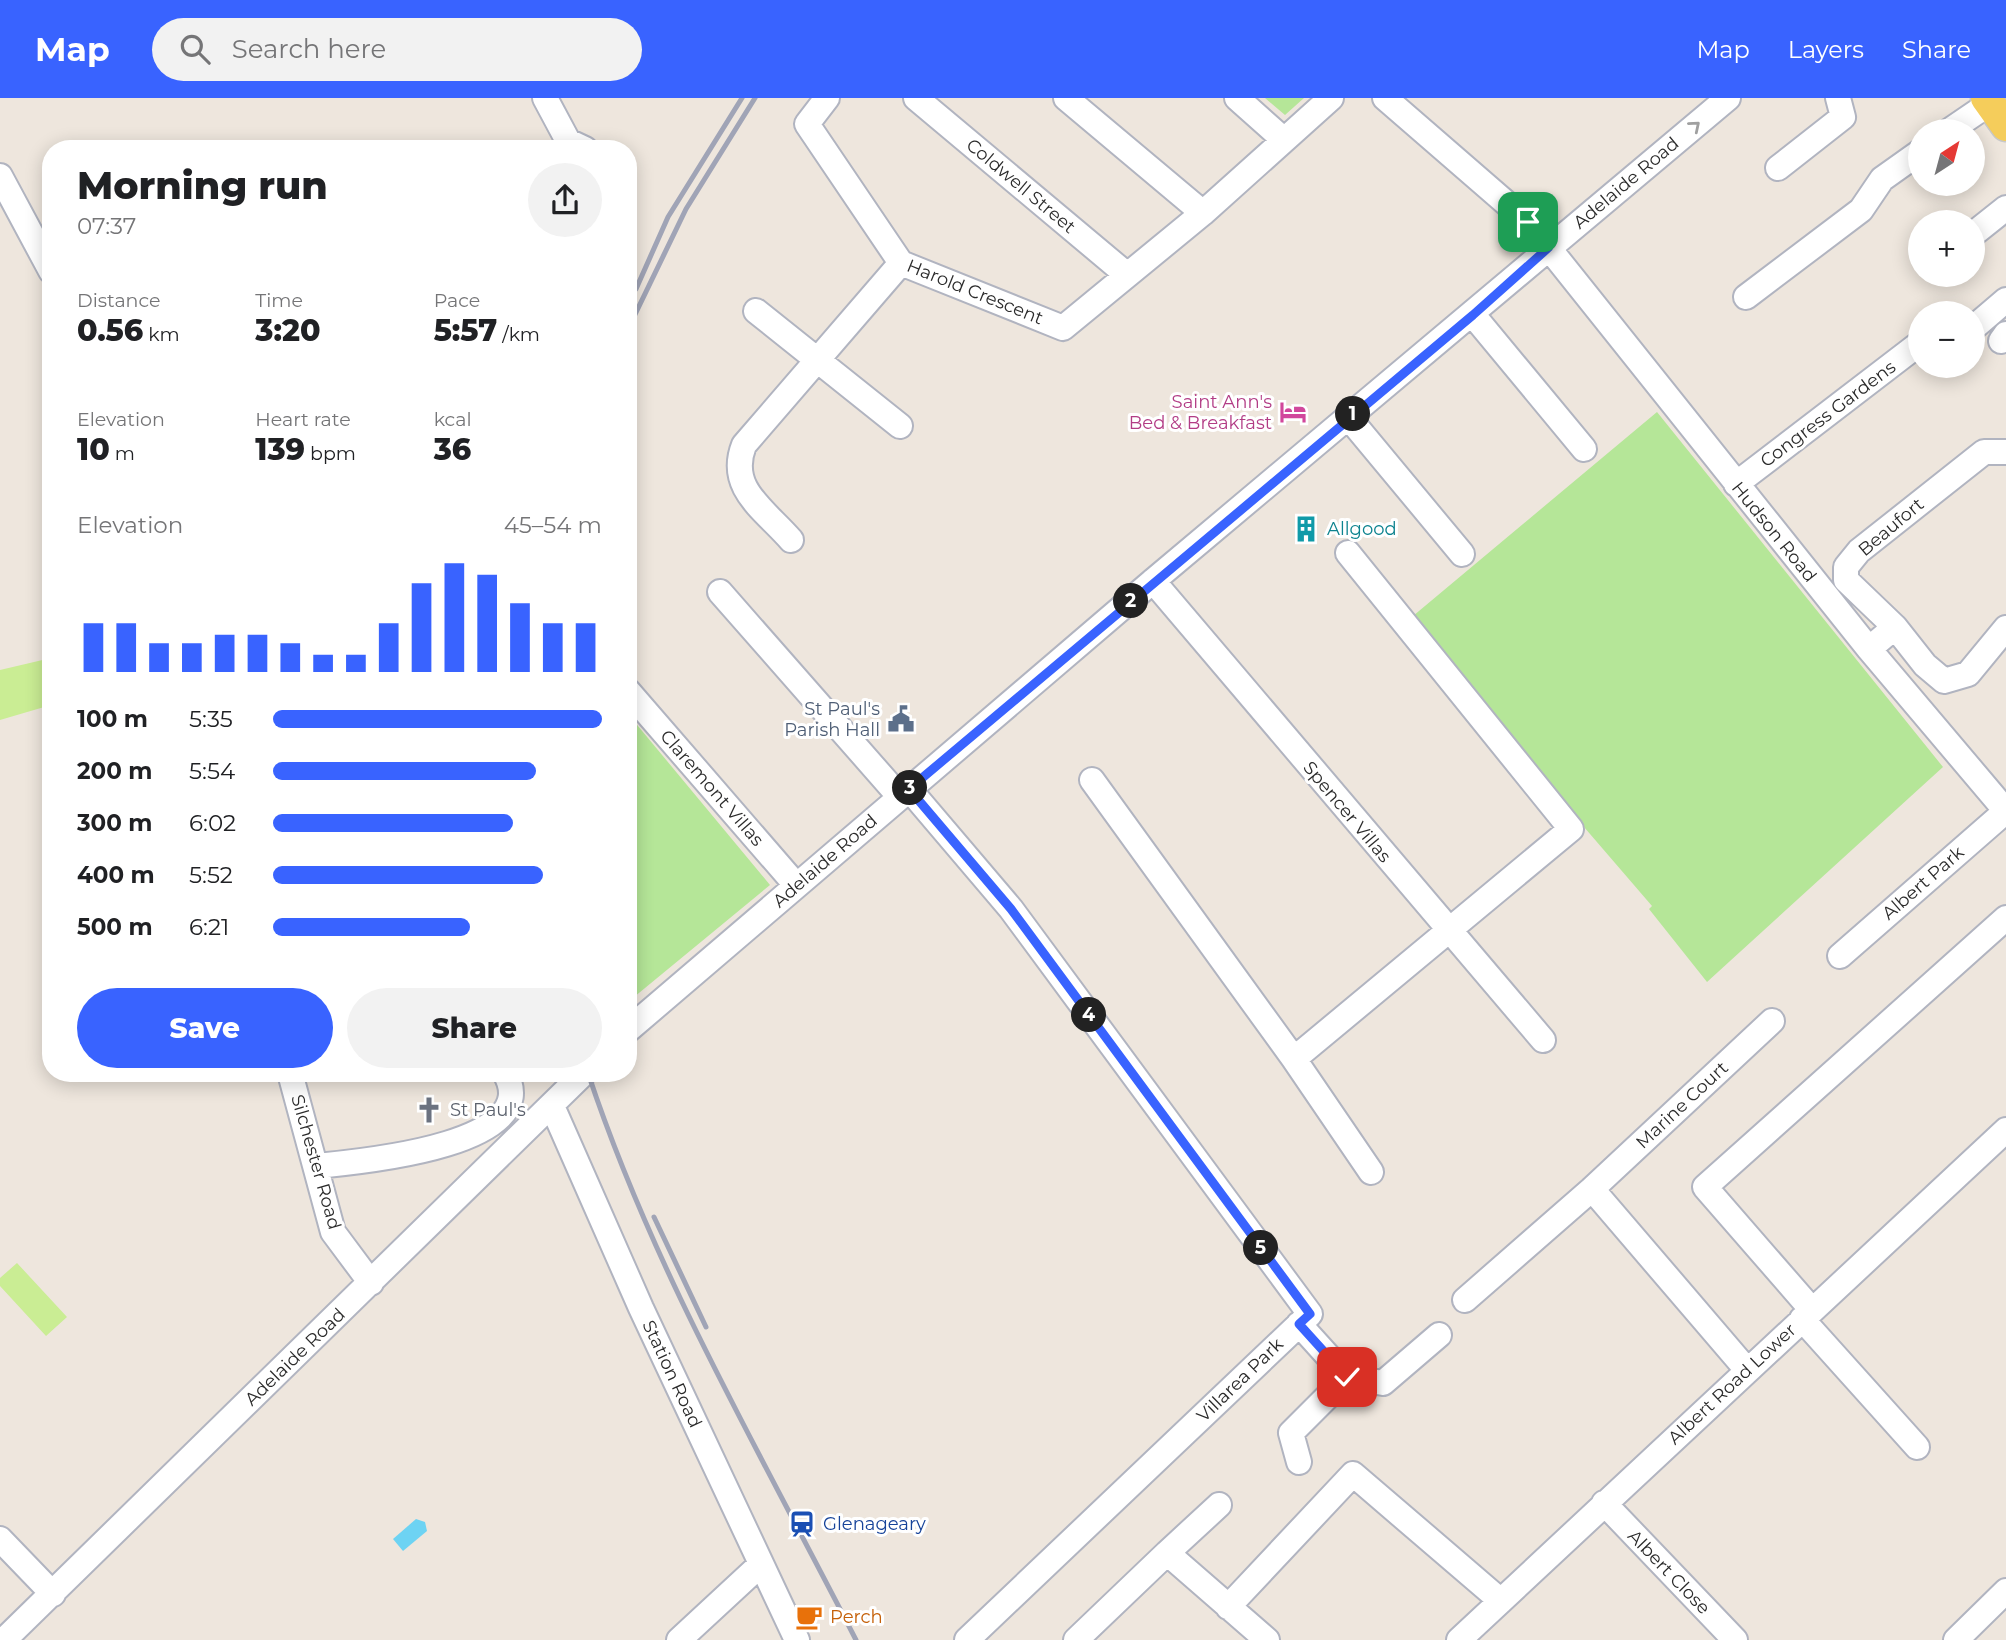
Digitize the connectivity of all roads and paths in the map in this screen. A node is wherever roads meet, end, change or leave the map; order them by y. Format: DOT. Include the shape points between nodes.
graph roads {
  1 [pos="545,98"];
  2 [pos="827,98"];
  3 [pos="916,98"];
  4 [pos="1066,98"];
  5 [pos="1237,98"];
  6 [pos="1331,98"];
  7 [pos="1728,98"];
  8 [pos="1838,98"];
  9 [pos="1400,103"];
  10 [pos="1994,109"];
  11 [pos="1974,119"];
  12 [pos="567,140"];
  13 [pos="1284,140"];
  14 [pos="1908,161"];
  15 [pos="1778,168"];
  16 [pos="0,176"];
  17 [pos="2006,208"];
  18 [pos="1203,214"];
  19 [pos="1985,224"];
  20 [pos="1548,248"];
  21 [pos="42,254"];
  22 [pos="901,263"];
  23 [pos="1126,274"];
  24 [pos="1746,298"];
  25 [pos="2006,300"];
  26 [pos="756,311"];
  27 [pos="1473,315"];
  28 [pos="1985,318"];
  29 [pos="1908,352"];
  30 [pos="817,360"];
  31 [pos="1349,418"];
  32 [pos="900,426"];
  33 [pos="1584,449"];
  34 [pos="2005,452"];
  35 [pos="1735,484"];
  36 [pos="791,540"];
  37 [pos="1348,554"];
  38 [pos="1462,554"];
  39 [pos="1153,582"];
  40 [pos="720,592"];
  41 [pos="1895,627"];
  42 [pos="2006,628"];
  43 [pos="1869,649"];
  44 [pos="637,701"];
  45 [pos="1092,780"];
  46 [pos="905,793"];
  47 [pos="2006,811"];
  48 [pos="796,885"];
  49 [pos="2006,918"];
  50 [pos="1447,930"];
  51 [pos="1840,956"];
  52 [pos="1772,1021"];
  53 [pos="637,1022"];
  54 [pos="1543,1040"];
  55 [pos="1294,1059"];
  56 [pos="293,1082"];
  57 [pos="508,1082"];
  58 [pos="575,1082"];
  59 [pos="552,1106"];
  60 [pos="2006,1130"];
  61 [pos="317,1166"];
  62 [pos="1371,1172"];
  63 [pos="1592,1189"];
  64 [pos="372,1283"];
  65 [pos="1465,1300"];
  66 [pos="1807,1315"];
  67 [pos="1299,1324"];
  68 [pos="1439,1335"];
  69 [pos="1748,1370"];
  70 [pos="1347,1377"];
  71 [pos="1917,1447"];
  72 [pos="1299,1462"];
  73 [pos="1604,1503"];
  74 [pos="1219,1505"];
  75 [pos="0,1539"];
  76 [pos="1167,1553"];
  77 [pos="760,1565"];
  78 [pos="2006,1591"];
  79 [pos="53,1594"];
  80 [pos="1501,1601"];
  81 [pos="1228,1607"];
  82 [pos="4,1640"];
  83 [pos="679,1640"];
  84 [pos="797,1640"];
  85 [pos="967,1640"];
  86 [pos="1076,1640"];
  87 [pos="1267,1640"];
  88 [pos="1459,1640"];
  89 [pos="1735,1640"];
  90 [pos="1956,1640"];
  1 -- 12 [label="street"];
  2 -- 22 [label="street, Harold Crescent" via="807,124"];
  3 -- 23 [label="street, Coldwell Street"];
  4 -- 18 [label="street"];
  5 -- 13 [label="street"];
  6 -- 13 [label="street, Harold Crescent"];
  20 -- 7 [label="street, Adelaide Road, one-way"];
  8 -- 15 [label="street" via="1843,117"];
  9 -- 20 [label="street, Hudson Road" via="1528,222"];
  10 -- 11 [label="street"];
  13 -- 18 [label="street, Harold Crescent"];
  14 -- 24 [label="street" via="1882,179 1861,210"];
  16 -- 21 [label="street"];
  17 -- 19 [label="street"];
  18 -- 23 [label="street, Harold Crescent"];
  20 -- 27 [label="street, Adelaide Road"];
  20 -- 35 [label="street, Hudson Road"];
  22 -- 23 [label="street, Harold Crescent" via="1063,328"];
  22 -- 30 [label="street"];
  25 -- 28 [label="street"];
  26 -- 30 [label="street"];
  27 -- 31 [label="street, Adelaide Road"];
  27 -- 33 [label="street"];
  29 -- 35 [label="street, Congress Gardens"];
  30 -- 32 [label="street"];
  30 -- 36 [label="street" via="744,445 737,463 741,483"];
  31 -- 38 [label="street"];
  31 -- 39 [label="street, Adelaide Road"];
  34 -- 41 [label="street, Beaufort" via="1983,452 1859,551 1846,567 1846,580"];
  35 -- 43 [label="street, Hudson Road"];
  37 -- 50 [label="street" via="1571,829"];
  39 -- 46 [label="street, Adelaide Road"];
  39 -- 50 [label="street, Spencer Villas"];
  40 -- 46 [label="street"];
  41 -- 42 [label="street, Beaufort" via="1944,681 1968,674"];
  41 -- 43 [label="street"];
  43 -- 47 [label="street, Hudson Road"];
  44 -- 48 [label="street, Claremont Villas"];
  45 -- 55 [label="street"];
  46 -- 48 [label="street, Adelaide Road"];
  46 -- 67 [label="street, Villarea Park" via="1011,909 1310,1314"];
  47 -- 51 [label="street, Albert Park"];
  48 -- 53 [label="street, Adelaide Road"];
  49 -- 66 [label="street" via="1705,1187"];
  50 -- 54 [label="street, Spencer Villas"];
  50 -- 55 [label="street"];
  52 -- 63 [label="street, Marine Court"];
  55 -- 62 [label="street"];
  56 -- 61 [label="street, Silchester Road"];
  57 -- 61 [label="street" via="511,1093 495,1123 451,1145"];
  58 -- 59 [label="street, Adelaide Road"];
  59 -- 64 [label="street, Adelaide Road"];
  59 -- 77 [label="street, Station Road"];
  60 -- 66 [label="street, Albert Road Lower"];
  61 -- 64 [label="street, Silchester Road" via="333,1231"];
  63 -- 65 [label="street, Marine Court"];
  63 -- 69 [label="street"];
  64 -- 79 [label="street, Adelaide Road"];
  66 -- 69 [label="street, Albert Road Lower"];
  66 -- 71 [label="street"];
  67 -- 70 [label="street"];
  67 -- 85 [label="street, Villarea Park"];
  68 -- 70 [label="street" via="1383,1383"];
  69 -- 73 [label="street, Albert Road Lower"];
  70 -- 72 [label="street" via="1291,1433"];
  73 -- 80 [label="street, Albert Road Lower"];
  73 -- 89 [label="street, Albert Close"];
  74 -- 76 [label="street"];
  75 -- 79 [label="street"];
  76 -- 81 [label="street"];
  76 -- 86 [label="street"];
  77 -- 83 [label="street"];
  77 -- 84 [label="street, Station Road"];
  78 -- 90 [label="street"];
  79 -- 82 [label="street, Adelaide Road"];
  80 -- 81 [label="street" via="1353,1474"];
  80 -- 88 [label="street, Albert Road Lower"];
  81 -- 87 [label="street"];
}
